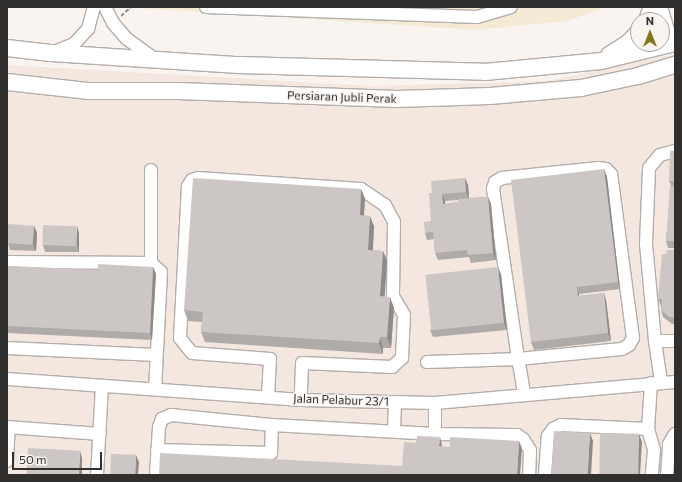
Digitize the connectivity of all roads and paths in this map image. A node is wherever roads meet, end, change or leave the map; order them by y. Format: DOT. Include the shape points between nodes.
graph roads {
  1 [pos="94,7"];
  2 [pos="105,7"];
  3 [pos="206,7"];
  4 [pos="511,7"];
  5 [pos="661,7"];
  6 [pos="278,8"];
  7 [pos="468,12"];
  8 [pos="630,41"];
  9 [pos="674,45"];
  10 [pos="7,48"];
  11 [pos="50,53"];
  12 [pos="157,61"];
  13 [pos="601,61"];
  14 [pos="675,65"];
  15 [pos="7,82"];
  16 [pos="7,85"];
  17 [pos="26,86"];
  18 [pos="675,151"];
  19 [pos="151,170"];
  20 [pos="7,262"];
  21 [pos="151,263"];
  22 [pos="655,341"];
  23 [pos="675,341"];
  24 [pos="7,348"];
  25 [pos="156,355"];
  26 [pos="518,359"];
  27 [pos="427,362"];
  28 [pos="7,379"];
  29 [pos="675,382"];
  30 [pos="656,383"];
  31 [pos="102,386"];
  32 [pos="155,389"];
  33 [pos="524,395"];
  34 [pos="268,397"];
  35 [pos="301,400"];
  36 [pos="395,402"];
  37 [pos="435,403"];
  38 [pos="272,425"];
  39 [pos="8,427"];
  40 [pos="648,429"];
  41 [pos="394,431"];
  42 [pos="100,434"];
  43 [pos="435,434"];
  44 [pos="675,434"];
  45 [pos="157,450"];
  46 [pos="7,461"];
  47 [pos="97,475"];
  48 [pos="156,475"];
  49 [pos="529,475"];
  50 [pos="545,475"];
  51 [pos="652,475"];
  52 [pos="666,475"];
  1 -- 11 [label="street" via="88,29 74,44"];
  2 -- 12 [label="street" via="114,23 128,39"];
  3 -- 6 [label="street"];
  4 -- 7 [label="street" via="477,17"];
  5 -- 9 [label="street"];
  6 -- 7 [label="street"];
  8 -- 13 [label="main road"];
  9 -- 13 [label="main road"];
  10 -- 11 [label="main road"];
  11 -- 12 [label="main road"];
  12 -- 13 [label="main road" via="355,70 485,72"];
  14 -- 17 [label="main road, Persiaran Jubli Perak" via="581,88 490,96 405,99 178,91 88,91"];
  15 -- 17 [label="main road, Persiaran Jubli Perak"];
  16 -- 17 [label="main road"];
  18 -- 22 [label="street" via="660,155 649,168 646,244"];
  19 -- 21 [label="street"];
  20 -- 21 [label="street"];
  21 -- 25 [label="street" via="161,272"];
  22 -- 23 [label="street"];
  22 -- 30 [label="street"];
  24 -- 25 [label="street"];
  25 -- 32 [label="street"];
  26 -- 26 [label="street" via="493,189 495,182 502,178 606,169 611,174 633,338 629,345 622,349"];
  26 -- 27 [label="street"];
  26 -- 33 [label="street"];
  28 -- 31 [label="street, Jalan Pelabur 23/1"];
  29 -- 30 [label="street, Jalan Pelabur 23/1"];
  30 -- 33 [label="street, Jalan Pelabur 23/1"];
  30 -- 40 [label="street"];
  31 -- 32 [label="street, Jalan Pelabur 23/1"];
  31 -- 42 [label="street"];
  32 -- 34 [label="street, Jalan Pelabur 23/1"];
  33 -- 37 [label="street, Jalan Pelabur 23/1"];
  34 -- 35 [label="street, Jalan Pelabur 23/1"];
  34 -- 35 [label="street" via="270,359 192,353 180,338 188,186 192,180 198,178 361,189 385,206 394,222 393,296 404,315 402,358 392,367 302,363"];
  35 -- 36 [label="street, Jalan Pelabur 23/1"];
  36 -- 37 [label="street, Jalan Pelabur 23/1"];
  36 -- 41 [label="street"];
  37 -- 43 [label="street"];
  38 -- 41 [label="street"];
  38 -- 45 [label="street" via="271,453"];
  38 -- 45 [label="street" via="171,415 162,419"];
  39 -- 42 [label="street"];
  39 -- 46 [label="street"];
  40 -- 50 [label="street" via="561,425 553,429 548,436"];
  40 -- 51 [label="street" via="654,450"];
  41 -- 43 [label="street"];
  42 -- 47 [label="street"];
  43 -- 49 [label="street" via="517,435 530,450"];
  44 -- 52 [label="street" via="669,444"];
  45 -- 48 [label="street"];
}
